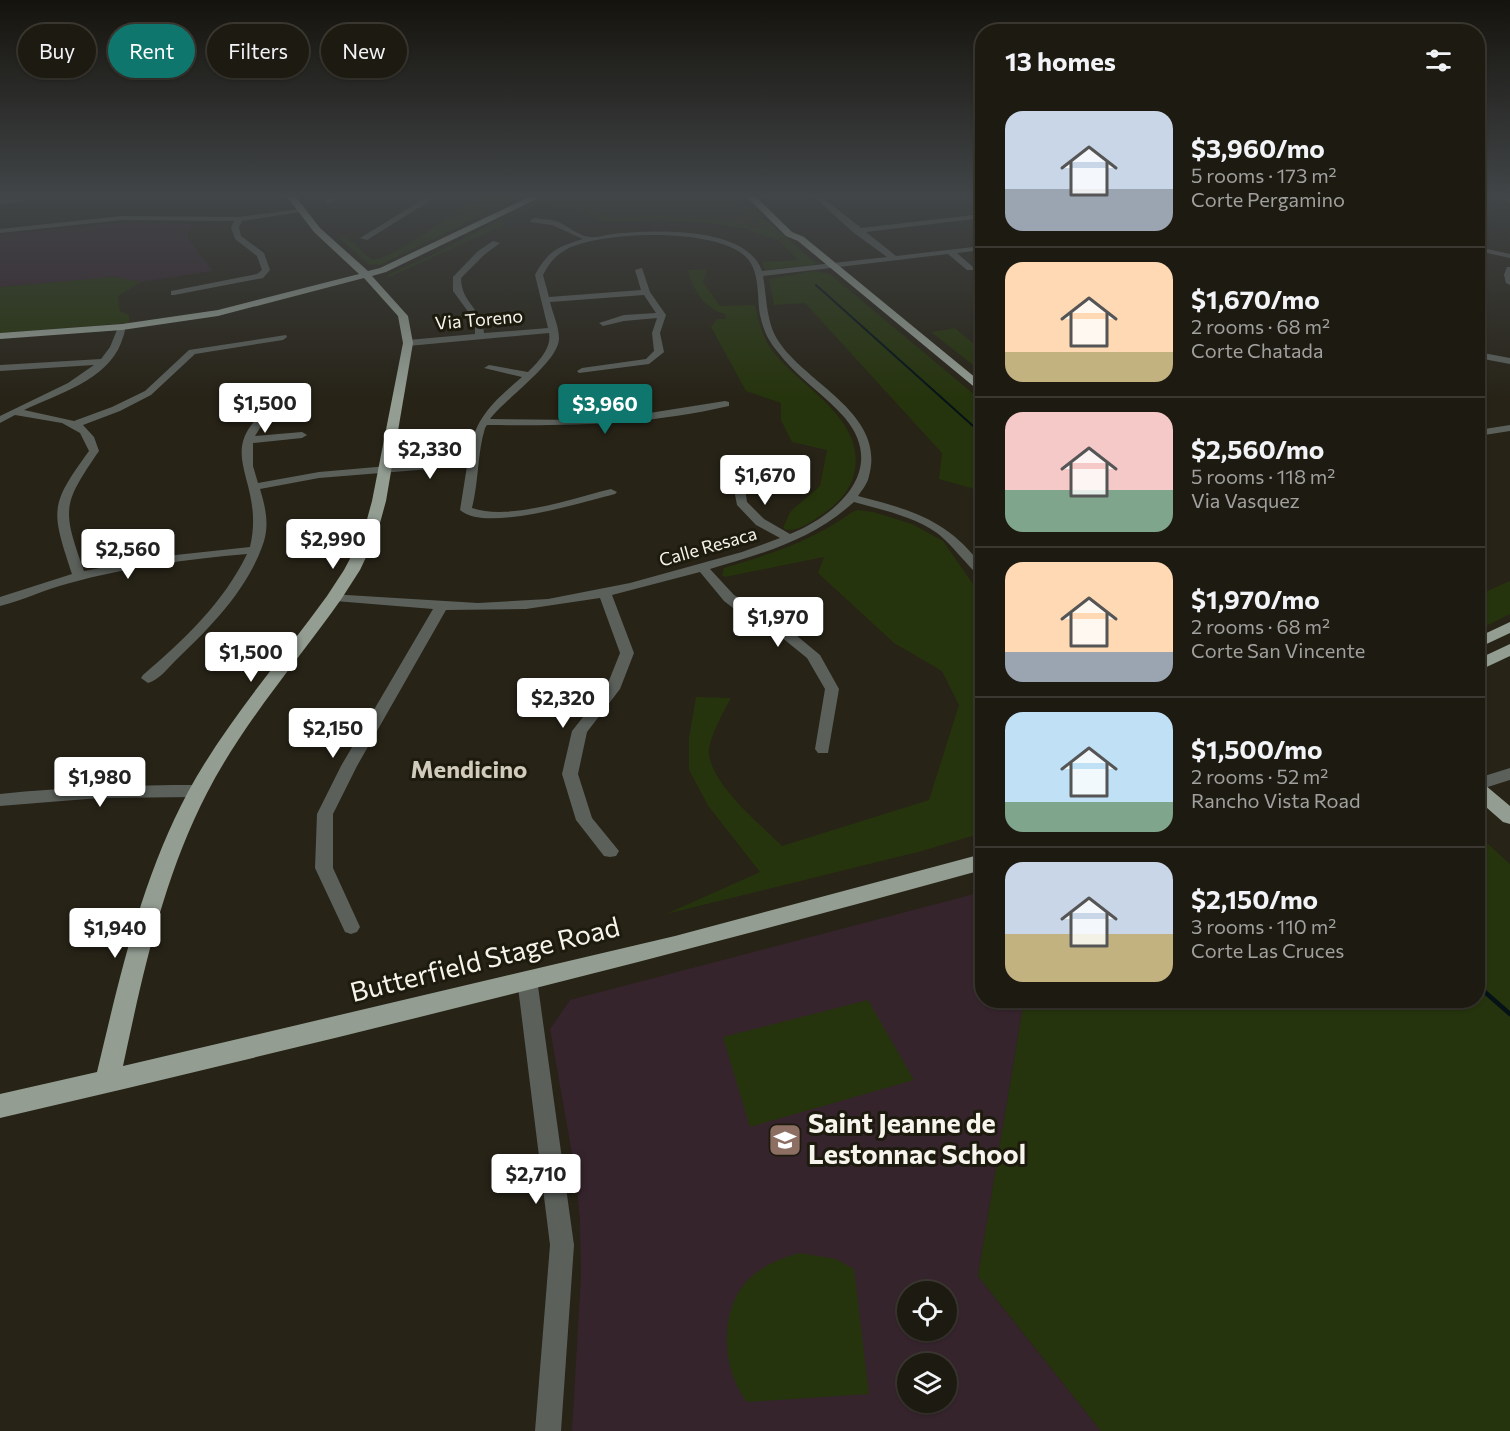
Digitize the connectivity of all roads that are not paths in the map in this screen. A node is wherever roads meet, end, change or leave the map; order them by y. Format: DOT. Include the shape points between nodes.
graph roads {
  1 [pos="265,264"];
  2 [pos="354,264"];
  3 [pos="396,264"];
  4 [pos="470,264"];
  5 [pos="542,264"];
  6 [pos="756,264"];
  7 [pos="828,264"];
  8 [pos="857,264"];
  9 [pos="966,264"];
  10 [pos="832,267"];
  11 [pos="970,268"];
  12 [pos="1510,268"];
  13 [pos="639,270"];
  14 [pos="759,274"];
  15 [pos="367,276"];
  16 [pos="1510,282"];
  17 [pos="174,292"];
  18 [pos="646,292"];
  19 [pos="545,300"];
  20 [pos="662,315"];
  21 [pos="603,322"];
  22 [pos="121,330"];
  23 [pos="553,330"];
  24 [pos="0,336"];
  25 [pos="480,336"];
  26 [pos="283,337"];
  27 [pos="0,341"];
  28 [pos="408,343"];
  29 [pos="1485,356"];
  30 [pos="1510,361"];
  31 [pos="105,362"];
  32 [pos="0,368"];
  33 [pos="489,368"];
  34 [pos="582,371"];
  35 [pos="529,375"];
  36 [pos="975,382"];
  37 [pos="297,392"];
  38 [pos="725,404"];
  39 [pos="12,412"];
  40 [pos="0,420"];
  41 [pos="483,422"];
  42 [pos="74,425"];
  43 [pos="1510,428"];
  44 [pos="1485,432"];
  45 [pos="302,435"];
  46 [pos="248,440"];
  47 [pos="475,462"];
  48 [pos="384,469"];
  49 [pos="737,474"];
  50 [pos="253,487"];
  51 [pos="611,492"];
  52 [pos="850,498"];
  53 [pos="790,540"];
  54 [pos="254,550"];
  55 [pos="975,564"];
  56 [pos="702,567"];
  57 [pos="79,576"];
  58 [pos="605,594"];
  59 [pos="335,597"];
  60 [pos="0,602"];
  61 [pos="442,605"];
  62 [pos="1510,627"];
  63 [pos="1485,640"];
  64 [pos="1510,649"];
  65 [pos="1485,662"];
  66 [pos="148,678"];
  67 [pos="823,749"];
  68 [pos="1510,774"];
  69 [pos="1485,782"];
  70 [pos="198,791"];
  71 [pos="1485,796"];
  72 [pos="0,800"];
  73 [pos="1510,817"];
  74 [pos="610,851"];
  75 [pos="975,864"];
  76 [pos="351,927"];
  77 [pos="527,979"];
  78 [pos="106,1081"];
  79 [pos="0,1106"];
  80 [pos="548,1431"];
  1 -- 17 [label="street" via="267,270 260,276"];
  2 -- 15 [label="main road"];
  3 -- 15 [label="main road"];
  4 -- 25 [label="street" via="457,277 457,291 479,321"];
  5 -- 19 [label="street" via="539,275"];
  6 -- 14 [label="street"];
  7 -- 10 [label="main road"];
  8 -- 10 [label="street"];
  9 -- 11 [label="street"];
  10 -- 14 [label="street"];
  10 -- 36 [label="main road"];
  12 -- 16 [label="street"];
  13 -- 18 [label="street"];
  14 -- 52 [label="street, Calle Resaca" via="767,326 774,341 846,415 864,442 866,463 862,482"];
  15 -- 22 [label="main road" via="271,306"];
  15 -- 28 [label="main road" via="403,316"];
  18 -- 19 [label="street"];
  18 -- 20 [label="street"];
  19 -- 23 [label="street"];
  20 -- 21 [label="street"];
  20 -- 34 [label="street" via="656,333 659,352 649,361"];
  22 -- 24 [label="main road"];
  22 -- 27 [label="main road"];
  22 -- 31 [label="street"];
  23 -- 25 [label="street, Via Toreno"];
  23 -- 35 [label="street" via="552,349"];
  25 -- 28 [label="street, Via Toreno"];
  26 -- 42 [label="street" via="192,352 148,393"];
  28 -- 48 [label="main road"];
  29 -- 30 [label="street"];
  31 -- 32 [label="street"];
  31 -- 39 [label="street" via="71,386"];
  33 -- 35 [label="street"];
  35 -- 41 [label="street" via="505,394"];
  37 -- 46 [label="street" via="271,407 254,423"];
  38 -- 41 [label="street" via="580,423"];
  39 -- 40 [label="street"];
  39 -- 42 [label="street"];
  41 -- 47 [label="street"];
  42 -- 57 [label="street" via="88,435 93,451 63,506 66,536"];
  43 -- 44 [label="street"];
  45 -- 46 [label="street"];
  46 -- 50 [label="street" via="245,462"];
  47 -- 48 [label="street"];
  47 -- 51 [label="street" via="466,510 473,514 532,510"];
  48 -- 50 [label="street"];
  48 -- 59 [label="main road" via="369,534"];
  49 -- 53 [label="street" via="741,503 760,522"];
  50 -- 54 [label="street" via="261,527"];
  52 -- 53 [label="street, Calle Resaca" via="830,516"];
  52 -- 55 [label="street" via="934,525 966,550"];
  53 -- 56 [label="street, Calle Resaca"];
  54 -- 57 [label="street" via="188,555"];
  54 -- 66 [label="street" via="235,586 182,650"];
  56 -- 58 [label="street, Calle Resaca"];
  56 -- 67 [label="street" via="729,598 813,655 832,689"];
  57 -- 60 [label="street"];
  58 -- 61 [label="street, Calle Resaca" via="525,605"];
  58 -- 74 [label="street" via="627,653 613,689 580,731 570,774 584,820"];
  59 -- 61 [label="street, Calle Resaca"];
  59 -- 70 [label="main road"];
  61 -- 76 [label="street" via="325,814 324,868"];
  62 -- 63 [label="main road"];
  64 -- 65 [label="main road"];
  68 -- 69 [label="street"];
  70 -- 72 [label="street" via="56,793"];
  70 -- 78 [label="main road" via="163,868 139,946"];
  71 -- 73 [label="main road"];
  75 -- 77 [label="main road, Butterfield Stage Road" via="732,930"];
  77 -- 78 [label="main road, Butterfield Stage Road"];
  77 -- 80 [label="street" via="562,1245"];
  78 -- 79 [label="main road, Butterfield Stage Road"];
}
